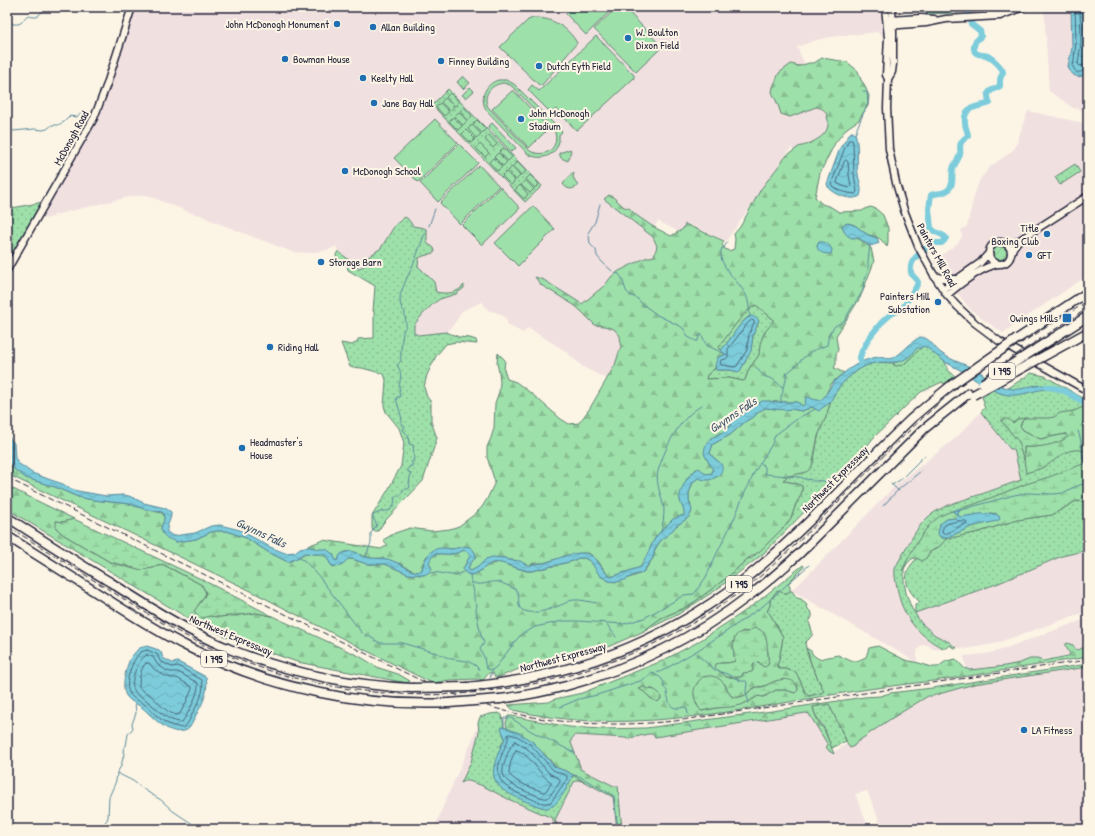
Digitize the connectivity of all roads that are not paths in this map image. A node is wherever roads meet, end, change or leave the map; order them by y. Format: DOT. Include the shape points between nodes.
graph roads {
  1 [pos="132,7"];
  2 [pos="886,7"];
  3 [pos="892,7"];
  4 [pos="1009,7"];
  5 [pos="1023,7"];
  6 [pos="984,16"];
  7 [pos="890,23"];
  8 [pos="1088,196"];
  9 [pos="1018,241"];
  10 [pos="1004,243"];
  11 [pos="989,253"];
  12 [pos="1011,254"];
  13 [pos="997,264"];
  14 [pos="7,270"];
  15 [pos="934,276"];
  16 [pos="956,279"];
  17 [pos="943,289"];
  18 [pos="1088,292"];
  19 [pos="947,295"];
  20 [pos="1088,316"];
  21 [pos="1088,332"];
  22 [pos="1088,391"];
  23 [pos="971,394"];
  24 [pos="7,518"];
  25 [pos="7,536"];
  1 -- 14 [label="main road, McDonogh Road" via="96,113"];
  2 -- 7 [label="main road, Painters Mill Road"];
  3 -- 7 [label="main road, Painters Mill Road"];
  4 -- 6 [label="main road"];
  5 -- 6 [label="main road" via="1000,16"];
  6 -- 7 [label="main road" via="926,23"];
  7 -- 15 [label="main road, Painters Mill Road" via="886,75 887,125 893,170 904,210 918,246"];
  8 -- 9 [label="main road"];
  9 -- 10 [label="main road"];
  9 -- 12 [label="main road"];
  10 -- 11 [label="main road" via="998,242"];
  10 -- 12 [label="main road" via="1009,247"];
  11 -- 13 [label="main road" via="991,260"];
  11 -- 16 [label="main road"];
  12 -- 13 [label="main road" via="1005,263"];
  13 -- 19 [label="main road" via="985,268"];
  15 -- 16 [label="main road" via="948,280"];
  15 -- 17 [label="main road, Painters Mill Road"];
  16 -- 17 [label="main road"];
  17 -- 19 [label="main road, Painters Mill Road"];
  18 -- 24 [label="highway, Northwest Expressway / I 795, bridge" via="953,384 912,419 788,542 745,579 689,618 653,637 599,659 544,675 499,684 412,688 348,682 273,664 189,630"];
  19 -- 22 [label="main road, Painters Mill Road" via="995,338"];
  20 -- 23 [label="highway, I 795, bridge"];
  21 -- 23 [label="highway, bridge"];
  23 -- 25 [label="highway, I 795, bridge" via="924,429 787,565 718,618 675,643 611,672 565,686 500,699 429,704 393,703 345,698 268,680 189,648 154,629"];
}
